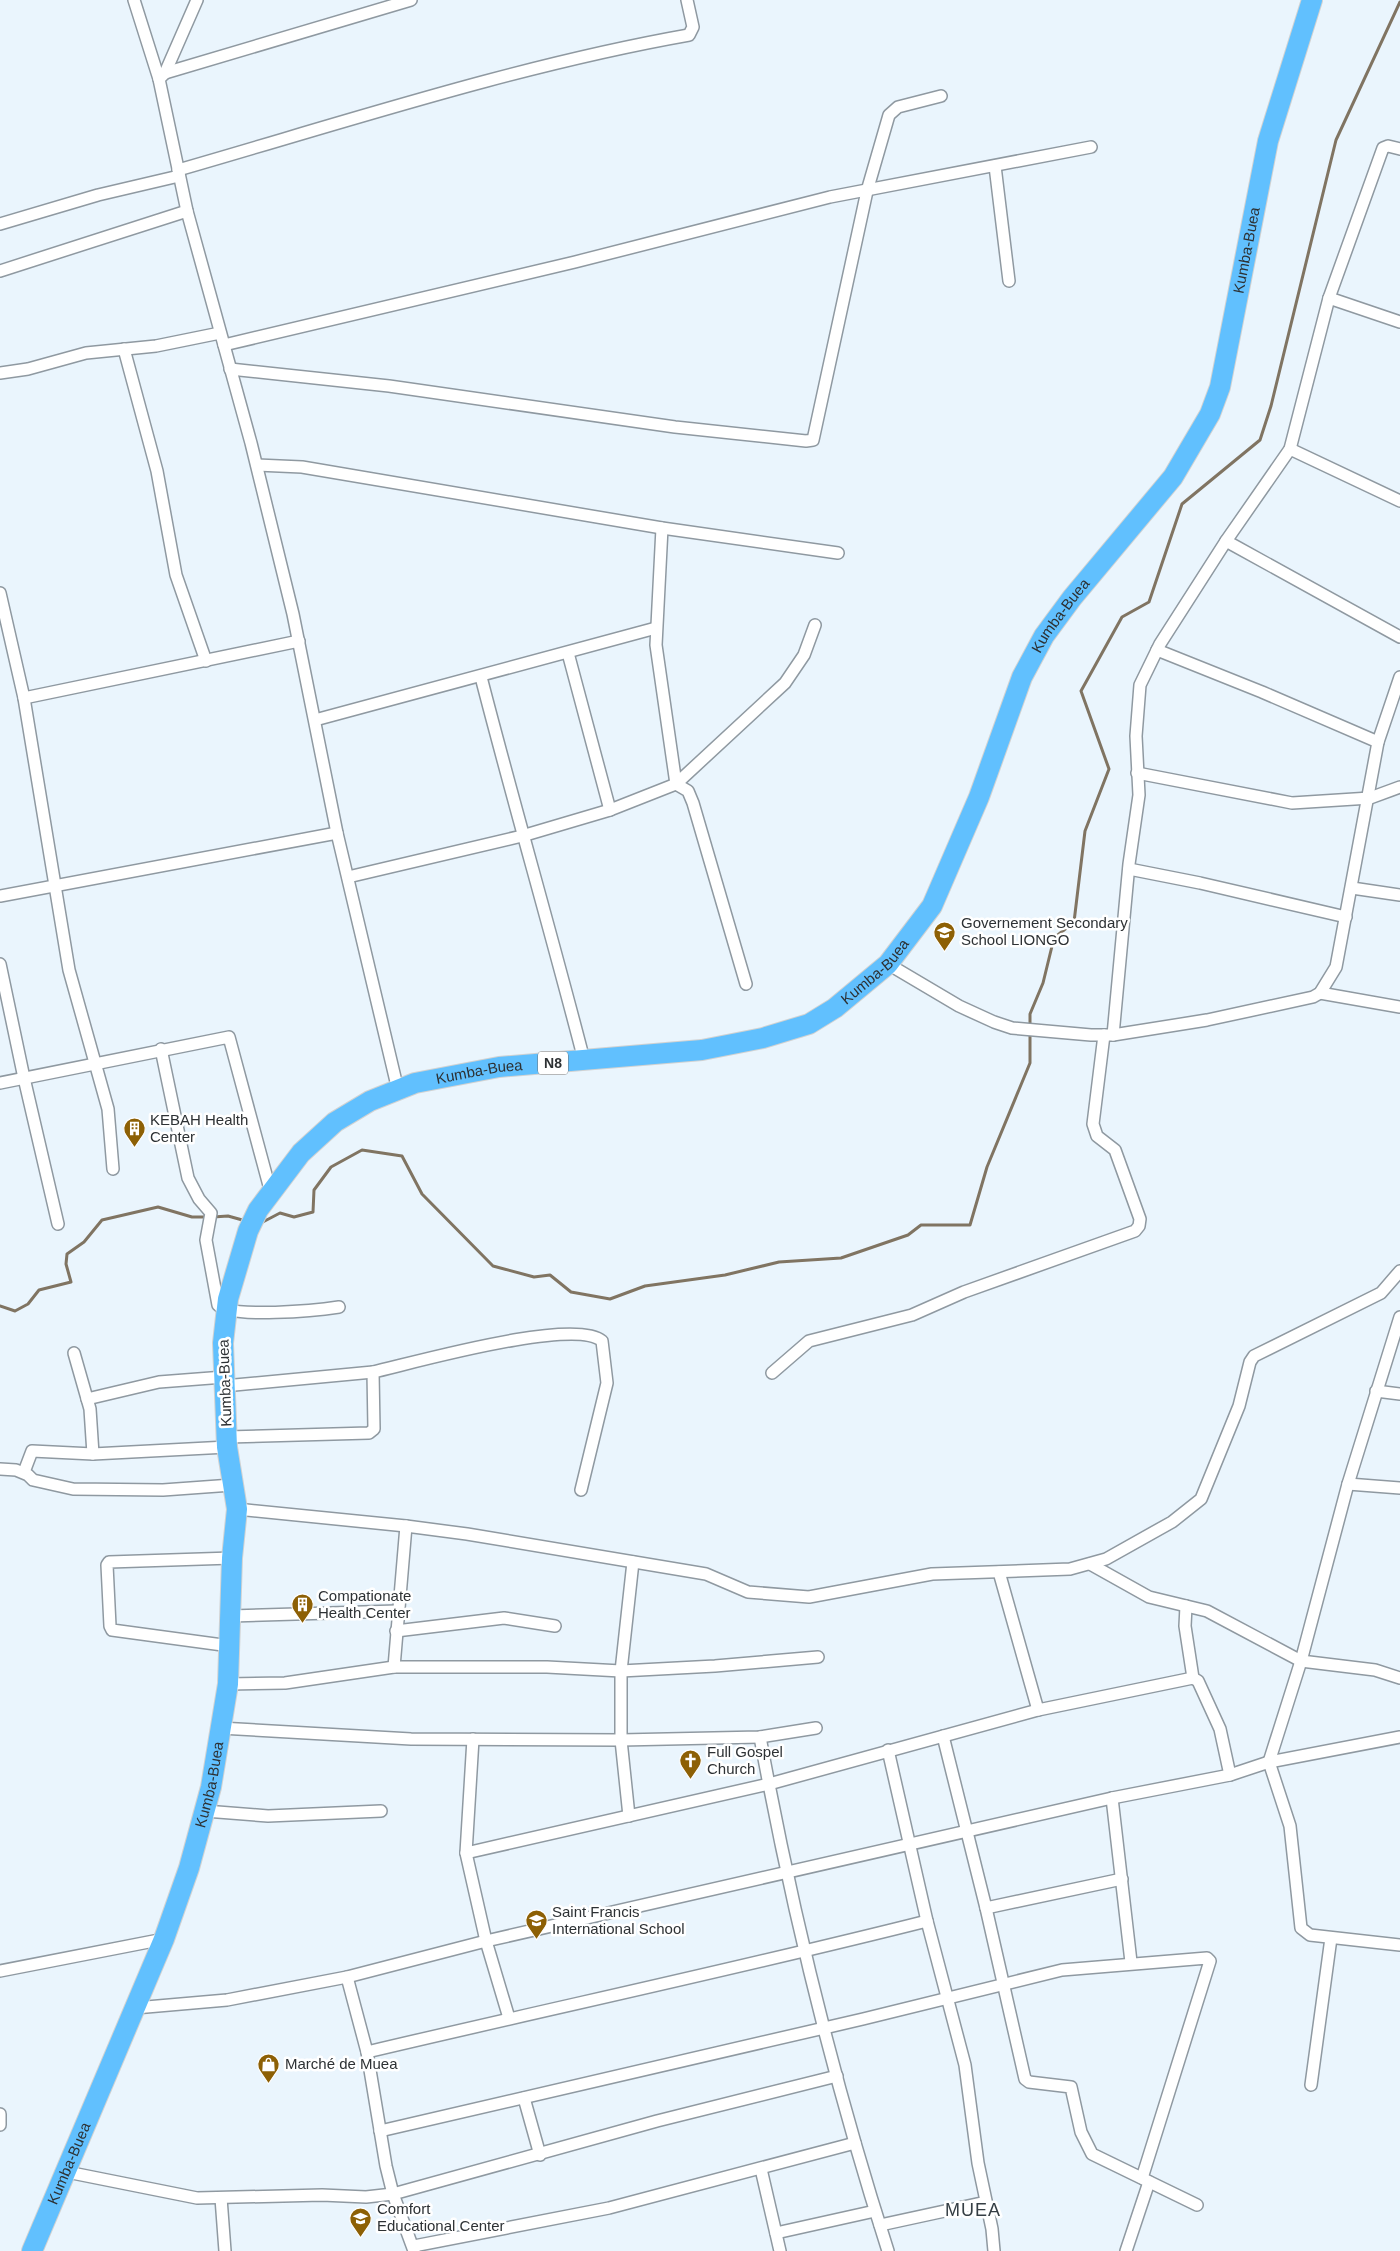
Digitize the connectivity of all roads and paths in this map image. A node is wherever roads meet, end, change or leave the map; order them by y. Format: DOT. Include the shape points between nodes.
graph roads {
  1 [pos="134,0"];
  2 [pos="198,0"];
  3 [pos="411,0"];
  4 [pos="686,0"];
  5 [pos="1312,0"];
  6 [pos="162,76"];
  7 [pos="941,96"];
  8 [pos="1091,147"];
  9 [pos="1400,149"];
  10 [pos="995,166"];
  11 [pos="179,173"];
  12 [pos="867,191"];
  13 [pos="187,211"];
  14 [pos="0,224"];
  15 [pos="0,271"];
  16 [pos="1009,281"];
  17 [pos="1329,298"];
  18 [pos="1400,322"];
  19 [pos="220,333"];
  20 [pos="224,345"];
  21 [pos="124,349"];
  22 [pos="230,369"];
  23 [pos="0,372"];
  24 [pos="1290,449"];
  25 [pos="257,464"];
  26 [pos="1400,501"];
  27 [pos="662,528"];
  28 [pos="1226,541"];
  29 [pos="838,553"];
  30 [pos="0,593"];
  31 [pos="815,625"];
  32 [pos="656,628"];
  33 [pos="1400,637"];
  34 [pos="299,640"];
  35 [pos="1156,650"];
  36 [pos="568,653"];
  37 [pos="206,660"];
  38 [pos="481,677"];
  39 [pos="1400,677"];
  40 [pos="24,698"];
  41 [pos="316,720"];
  42 [pos="1378,742"];
  43 [pos="1137,773"];
  44 [pos="676,784"];
  45 [pos="1400,788"];
  46 [pos="1370,798"];
  47 [pos="610,810"];
  48 [pos="337,833"];
  49 [pos="522,836"];
  50 [pos="1129,869"];
  51 [pos="348,877"];
  52 [pos="55,886"];
  53 [pos="1352,888"];
  54 [pos="1400,895"];
  55 [pos="0,896"];
  56 [pos="1346,917"];
  57 [pos="0,964"];
  58 [pos="888,964"];
  59 [pos="746,984"];
  60 [pos="1320,993"];
  61 [pos="1400,1007"];
  62 [pos="1109,1035"];
  63 [pos="161,1049"];
  64 [pos="584,1060"];
  65 [pos="94,1062"];
  66 [pos="24,1078"];
  67 [pos="0,1083"];
  68 [pos="398,1090"];
  69 [pos="113,1169"];
  70 [pos="270,1193"];
  71 [pos="58,1224"];
  72 [pos="1400,1271"];
  73 [pos="339,1307"];
  74 [pos="226,1310"];
  75 [pos="1400,1317"];
  76 [pos="74,1353"];
  77 [pos="373,1372"];
  78 [pos="772,1373"];
  79 [pos="224,1381"];
  80 [pos="1376,1391"];
  81 [pos="1400,1394"];
  82 [pos="87,1399"];
  83 [pos="227,1442"];
  84 [pos="93,1454"];
  85 [pos="0,1469"];
  86 [pos="24,1472"];
  87 [pos="1348,1484"];
  88 [pos="232,1485"];
  89 [pos="1400,1488"];
  90 [pos="581,1490"];
  91 [pos="237,1509"];
  92 [pos="406,1526"];
  93 [pos="232,1558"];
  94 [pos="633,1562"];
  95 [pos="1090,1564"];
  96 [pos="999,1572"];
  97 [pos="1186,1606"];
  98 [pos="397,1611"];
  99 [pos="231,1616"];
  100 [pos="556,1626"];
  101 [pos="396,1631"];
  102 [pos="230,1646"];
  103 [pos="818,1657"];
  104 [pos="1301,1661"];
  105 [pos="394,1667"];
  106 [pos="621,1671"];
  107 [pos="1193,1678"];
  108 [pos="1400,1678"];
  109 [pos="228,1684"];
  110 [pos="1038,1710"];
  111 [pos="220,1728"];
  112 [pos="816,1728"];
  113 [pos="943,1736"];
  114 [pos="760,1737"];
  115 [pos="1400,1737"];
  116 [pos="473,1739"];
  117 [pos="620,1740"];
  118 [pos="888,1750"];
  119 [pos="1269,1762"];
  120 [pos="1230,1775"];
  121 [pos="769,1784"];
  122 [pos="1112,1798"];
  123 [pos="205,1810"];
  124 [pos="381,1810"];
  125 [pos="629,1816"];
  126 [pos="966,1833"];
  127 [pos="910,1846"];
  128 [pos="466,1853"];
  129 [pos="787,1874"];
  130 [pos="1122,1879"];
  131 [pos="986,1908"];
  132 [pos="927,1921"];
  133 [pos="1331,1938"];
  134 [pos="164,1939"];
  135 [pos="486,1941"];
  136 [pos="1400,1945"];
  137 [pos="806,1951"];
  138 [pos="1131,1962"];
  139 [pos="0,1970"];
  140 [pos="347,1976"];
  141 [pos="1004,1984"];
  142 [pos="947,1998"];
  143 [pos="135,2008"];
  144 [pos="509,2018"];
  145 [pos="824,2028"];
  146 [pos="366,2052"];
  147 [pos="837,2076"];
  148 [pos="1311,2085"];
  149 [pos="524,2098"];
  150 [pos="0,2114"];
  151 [pos="0,2125"];
  152 [pos="380,2132"];
  153 [pos="855,2143"];
  154 [pos="540,2155"];
  155 [pos="761,2169"];
  156 [pos="67,2172"];
  157 [pos="1146,2180"];
  158 [pos="393,2194"];
  159 [pos="222,2198"];
  160 [pos="986,2202"];
  161 [pos="1197,2205"];
  162 [pos="875,2211"];
  163 [pos="880,2225"];
  164 [pos="776,2233"];
  165 [pos="414,2248"];
  166 [pos="32,2251"];
  167 [pos="225,2251"];
  168 [pos="780,2251"];
  169 [pos="888,2251"];
  170 [pos="994,2251"];
  171 [pos="1126,2251"];
  1 -- 6 [label="street"];
  2 -- 6 [label="street"];
  3 -- 6 [label="street"];
  4 -- 11 [label="street" via="693,27 690,35 632,45 473,86"];
  5 -- 58 [label="highway, Kumba-Buea / N8" via="1268,141 1220,387 1210,414 1173,477 1044,636 1022,677 979,797 932,906"];
  6 -- 11 [label="street"];
  7 -- 12 [label="street" via="898,108 890,115"];
  8 -- 10 [label="street"];
  9 -- 17 [label="street" via="1383,148"];
  10 -- 12 [label="street"];
  10 -- 16 [label="street"];
  11 -- 13 [label="street"];
  11 -- 14 [label="street"];
  12 -- 20 [label="street" via="830,197 575,262"];
  12 -- 22 [label="street" via="812,440 675,427 401,387"];
  13 -- 15 [label="street"];
  13 -- 19 [label="street"];
  17 -- 18 [label="street"];
  17 -- 24 [label="street"];
  19 -- 20 [label="street"];
  19 -- 21 [label="street"];
  20 -- 22 [label="street"];
  21 -- 23 [label="street" via="86,353 28,369"];
  21 -- 37 [label="street" via="156,466 176,575"];
  22 -- 25 [label="street"];
  24 -- 26 [label="street"];
  24 -- 28 [label="street"];
  25 -- 27 [label="street" via="302,467"];
  25 -- 34 [label="street"];
  27 -- 29 [label="street"];
  27 -- 32 [label="street"];
  28 -- 33 [label="street"];
  28 -- 35 [label="street"];
  30 -- 40 [label="street"];
  31 -- 44 [label="street" via="804,655 785,683"];
  32 -- 36 [label="street"];
  32 -- 44 [label="street"];
  34 -- 37 [label="street"];
  34 -- 41 [label="street"];
  35 -- 42 [label="street"];
  35 -- 43 [label="street" via="1138,695"];
  36 -- 38 [label="street"];
  36 -- 47 [label="street"];
  37 -- 40 [label="street"];
  38 -- 41 [label="street"];
  38 -- 49 [label="street"];
  39 -- 42 [label="street"];
  40 -- 52 [label="street"];
  41 -- 48 [label="street"];
  42 -- 46 [label="street"];
  43 -- 46 [label="street" via="1292,803"];
  43 -- 50 [label="street" via="1139,795"];
  44 -- 47 [label="street"];
  44 -- 59 [label="street" via="688,791 693,803"];
  45 -- 46 [label="street"];
  46 -- 53 [label="street"];
  47 -- 49 [label="street"];
  48 -- 51 [label="street"];
  48 -- 52 [label="street"];
  49 -- 51 [label="street"];
  49 -- 64 [label="street" via="541,894"];
  50 -- 56 [label="street"];
  50 -- 62 [label="street"];
  51 -- 68 [label="street"];
  52 -- 55 [label="street"];
  52 -- 65 [label="street" via="69,970"];
  53 -- 54 [label="street"];
  53 -- 56 [label="street"];
  56 -- 60 [label="street" via="1336,967"];
  57 -- 66 [label="street"];
  58 -- 62 [label="street" via="959,1006 1012,1028"];
  58 -- 64 [label="highway, Kumba-Buea / N8" via="835,1008 804,1026 702,1050"];
  60 -- 61 [label="street"];
  60 -- 62 [label="street" via="1208,1020"];
  62 -- 78 [label="street" via="1093,1124 1097,1136 1114,1150 1140,1219 1136,1230 964,1292 912,1315 809,1341"];
  63 -- 65 [label="street"];
  63 -- 70 [label="street" via="230,1037"];
  63 -- 74 [label="street" via="188,1178 198,1199 211,1213 206,1240 218,1305"];
  64 -- 68 [label="highway, Kumba-Buea / N8" via="488,1069 423,1081"];
  65 -- 66 [label="street"];
  65 -- 69 [label="street" via="108,1109"];
  66 -- 67 [label="street"];
  66 -- 71 [label="street"];
  68 -- 70 [label="highway, Kumba-Buea / N8" via="370,1101 335,1122 301,1152"];
  70 -- 74 [label="highway, Kumba-Buea / N8" via="248,1231"];
  72 -- 95 [label="street" via="1381,1293 1254,1356 1240,1406 1202,1499 1172,1522 1106,1559"];
  73 -- 74 [label="street" via="299,1312"];
  74 -- 79 [label="highway, Kumba-Buea / N8" via="222,1343"];
  75 -- 80 [label="street"];
  76 -- 82 [label="street"];
  77 -- 79 [label="street"];
  77 -- 83 [label="street" via="373,1432"];
  77 -- 90 [label="street" via="520,1338 596,1336 602,1341 606,1383"];
  79 -- 82 [label="street" via="159,1382"];
  79 -- 83 [label="highway, Kumba-Buea / N8"];
  80 -- 81 [label="street"];
  80 -- 87 [label="street"];
  82 -- 84 [label="street"];
  83 -- 84 [label="street"];
  83 -- 88 [label="highway, Kumba-Buea / N8"];
  84 -- 86 [label="street" via="32,1451"];
  85 -- 86 [label="street"];
  86 -- 88 [label="street" via="32,1480 73,1489 164,1490"];
  87 -- 89 [label="street"];
  87 -- 104 [label="street"];
  88 -- 91 [label="highway, Kumba-Buea / N8"];
  91 -- 92 [label="street"];
  91 -- 93 [label="highway, Kumba-Buea / N8"];
  92 -- 94 [label="street"];
  92 -- 98 [label="street"];
  93 -- 99 [label="highway, Kumba-Buea / N8"];
  93 -- 102 [label="street" via="109,1562 107,1565 112,1630"];
  94 -- 96 [label="street" via="706,1574 748,1592 809,1597 924,1575"];
  94 -- 106 [label="street"];
  95 -- 96 [label="street" via="1070,1570"];
  95 -- 97 [label="street" via="1149,1597"];
  96 -- 110 [label="street"];
  97 -- 104 [label="street" via="1207,1612"];
  97 -- 107 [label="street"];
  98 -- 99 [label="street"];
  98 -- 101 [label="street"];
  99 -- 102 [label="highway, Kumba-Buea / N8"];
  100 -- 101 [label="street" via="504,1618"];
  101 -- 105 [label="street"];
  102 -- 109 [label="highway, Kumba-Buea / N8"];
  103 -- 106 [label="street"];
  104 -- 108 [label="street" via="1375,1670"];
  104 -- 119 [label="street"];
  105 -- 106 [label="street"];
  105 -- 109 [label="street" via="285,1683"];
  106 -- 117 [label="street"];
  107 -- 110 [label="street"];
  107 -- 120 [label="street" via="1198,1681 1220,1729"];
  109 -- 111 [label="highway, Kumba-Buea / N8"];
  110 -- 113 [label="street"];
  111 -- 116 [label="street" via="411,1739"];
  111 -- 123 [label="highway, Kumba-Buea / N8"];
  112 -- 114 [label="street"];
  113 -- 118 [label="street"];
  113 -- 126 [label="street"];
  114 -- 117 [label="street"];
  114 -- 121 [label="street"];
  115 -- 119 [label="street"];
  116 -- 117 [label="street"];
  116 -- 128 [label="street"];
  117 -- 125 [label="street"];
  118 -- 121 [label="street"];
  118 -- 127 [label="street"];
  119 -- 120 [label="street"];
  119 -- 133 [label="street" via="1290,1826 1301,1928 1310,1936"];
  120 -- 122 [label="street"];
  121 -- 125 [label="street"];
  121 -- 129 [label="street"];
  122 -- 126 [label="street"];
  122 -- 130 [label="street"];
  123 -- 124 [label="street" via="268,1816"];
  123 -- 134 [label="highway, Kumba-Buea / N8"];
  125 -- 128 [label="street"];
  126 -- 127 [label="street"];
  126 -- 131 [label="street"];
  127 -- 129 [label="street"];
  127 -- 132 [label="street"];
  128 -- 135 [label="street"];
  129 -- 135 [label="street"];
  129 -- 137 [label="street"];
  130 -- 131 [label="street"];
  130 -- 138 [label="street"];
  131 -- 141 [label="street"];
  132 -- 137 [label="street"];
  132 -- 142 [label="street"];
  133 -- 136 [label="street"];
  133 -- 148 [label="street"];
  134 -- 139 [label="street"];
  134 -- 143 [label="highway, Kumba-Buea / N8"];
  135 -- 140 [label="street"];
  135 -- 144 [label="street"];
  137 -- 144 [label="street"];
  137 -- 145 [label="street"];
  138 -- 141 [label="street" via="1062,1970"];
  138 -- 157 [label="street" via="1210,1960"];
  140 -- 143 [label="street" via="227,2000"];
  140 -- 146 [label="street"];
  141 -- 142 [label="street"];
  141 -- 157 [label="street" via="1025,2079 1071,2087 1081,2132 1089,2151"];
  142 -- 145 [label="street"];
  142 -- 160 [label="street" via="965,2065"];
  143 -- 156 [label="highway, Kumba-Buea / N8"];
  144 -- 146 [label="street"];
  145 -- 147 [label="street"];
  145 -- 149 [label="street"];
  146 -- 152 [label="street"];
  147 -- 153 [label="street"];
  147 -- 154 [label="street"];
  149 -- 152 [label="street"];
  149 -- 154 [label="street"];
  150 -- 151 [label="street"];
  152 -- 158 [label="street"];
  153 -- 155 [label="street"];
  153 -- 162 [label="street"];
  154 -- 158 [label="street"];
  155 -- 164 [label="street"];
  155 -- 165 [label="street" via="610,2208"];
  156 -- 159 [label="street" via="197,2198"];
  156 -- 166 [label="highway, Kumba-Buea / N8"];
  157 -- 161 [label="street"];
  157 -- 171 [label="street"];
  158 -- 159 [label="street"];
  158 -- 165 [label="street"];
  159 -- 167 [label="street"];
  160 -- 163 [label="street"];
  160 -- 170 [label="street"];
  162 -- 163 [label="street"];
  162 -- 164 [label="street"];
  163 -- 169 [label="street"];
  164 -- 168 [label="street"];
}
